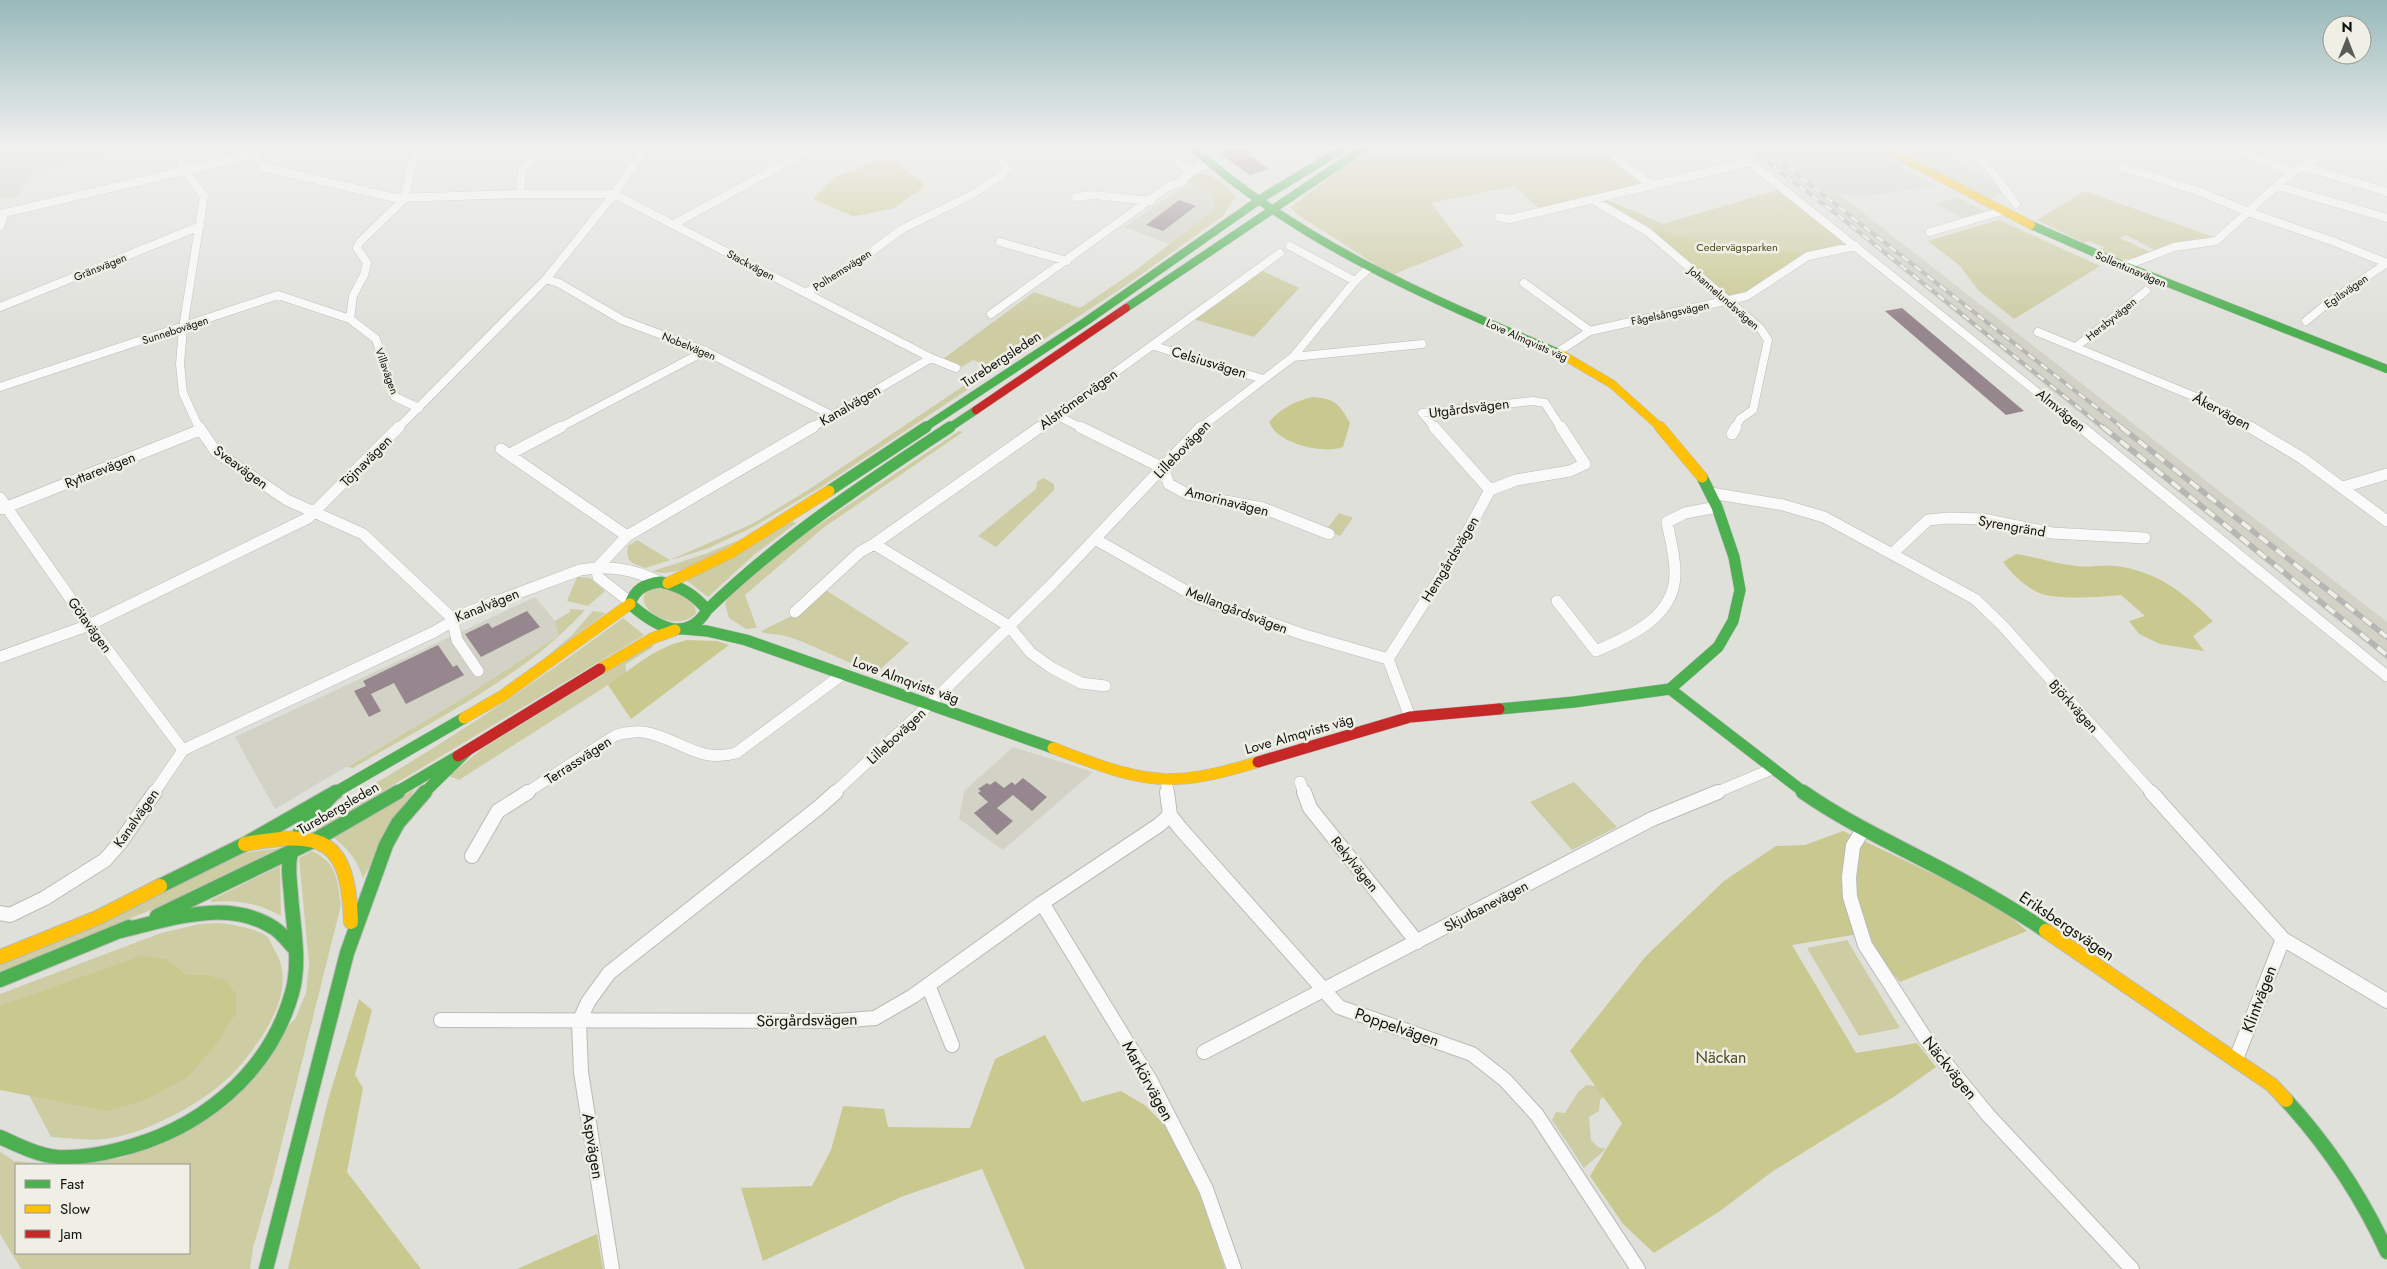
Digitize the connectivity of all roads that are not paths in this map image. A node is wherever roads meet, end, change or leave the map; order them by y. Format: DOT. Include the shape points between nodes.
graph roads {
  1 [pos="30,207"];
  2 [pos="203,207"];
  3 [pos="396,207"];
  4 [pos="603,207"];
  5 [pos="640,207"];
  6 [pos="705,207"];
  7 [pos="946,207"];
  8 [pos="1142,207"];
  9 [pos="1250,207"];
  10 [pos="1276,207"];
  11 [pos="1561,207"];
  12 [pos="1605,207"];
  13 [pos="1807,207"];
  14 [pos="1995,207"];
  15 [pos="2237,207"];
  16 [pos="2254,207"];
  17 [pos="2350,207"];
  18 [pos="2002,211"];
  19 [pos="2248,212"];
  20 [pos="2,214"];
  21 [pos="1500,217"];
  22 [pos="2387,218"];
  23 [pos="674,224"];
  24 [pos="0,226"];
  25 [pos="200,226"];
  26 [pos="1930,232"];
  27 [pos="1000,242"];
  28 [pos="1290,246"];
  29 [pos="1856,246"];
  30 [pos="1280,253"];
  31 [pos="1067,261"];
  32 [pos="2387,263"];
  33 [pos="2125,266"];
  34 [pos="1370,268"];
  35 [pos="546,279"];
  36 [pos="1355,280"];
  37 [pos="1524,283"];
  38 [pos="2146,291"];
  39 [pos="806,293"];
  40 [pos="1729,300"];
  41 [pos="0,308"];
  42 [pos="991,314"];
  43 [pos="350,319"];
  44 [pos="2306,321"];
  45 [pos="183,328"];
  46 [pos="1590,331"];
  47 [pos="2038,332"];
  48 [pos="1422,344"];
  49 [pos="1154,346"];
  50 [pos="2076,347"];
  51 [pos="705,351"];
  52 [pos="1558,352"];
  53 [pos="1293,357"];
  54 [pos="931,358"];
  55 [pos="956,368"];
  56 [pos="2387,368"];
  57 [pos="1263,379"];
  58 [pos="0,387"];
  59 [pos="419,408"];
  60 [pos="831,415"];
  61 [pos="1056,415"];
  62 [pos="200,430"];
  63 [pos="1732,434"];
  64 [pos="1163,468"];
  65 [pos="2387,474"];
  66 [pos="2343,487"];
  67 [pos="1490,490"];
  68 [pos="1711,493"];
  69 [pos="2,505"];
  70 [pos="1717,507"];
  71 [pos="316,512"];
  72 [pos="2387,521"];
  73 [pos="1329,534"];
  74 [pos="627,536"];
  75 [pos="2145,538"];
  76 [pos="1095,539"];
  77 [pos="874,544"];
  78 [pos="1892,553"];
  79 [pos="598,568"];
  80 [pos="664,583"];
  81 [pos="1557,600"];
  82 [pos="630,603"];
  83 [pos="707,611"];
  84 [pos="796,612"];
  85 [pos="452,618"];
  86 [pos="89,625"];
  87 [pos="1009,626"];
  88 [pos="679,630"];
  89 [pos="746,640"];
  90 [pos="0,657"];
  91 [pos="1388,659"];
  92 [pos="478,671"];
  93 [pos="843,674"];
  94 [pos="2387,676"];
  95 [pos="1105,686"];
  96 [pos="1670,689"];
  97 [pos="929,705"];
  98 [pos="1410,717"];
  99 [pos="183,750"];
  100 [pos="468,750"];
  101 [pos="1772,769"];
  102 [pos="1166,779"];
  103 [pos="1300,782"];
  104 [pos="332,795"];
  105 [pos="1170,815"];
  106 [pos="1862,830"];
  107 [pos="298,836"];
  108 [pos="315,840"];
  109 [pos="245,844"];
  110 [pos="291,852"];
  111 [pos="472,856"];
  112 [pos="1042,903"];
  113 [pos="0,913"];
  114 [pos="121,931"];
  115 [pos="2282,939"];
  116 [pos="1417,942"];
  117 [pos="296,950"];
  118 [pos="348,953"];
  119 [pos="0,957"];
  120 [pos="0,980"];
  121 [pos="928,985"];
  122 [pos="1325,989"];
  123 [pos="2387,1001"];
  124 [pos="441,1020"];
  125 [pos="578,1022"];
  126 [pos="952,1045"];
  127 [pos="1204,1052"];
  128 [pos="2236,1059"];
  129 [pos="0,1138"];
  130 [pos="2387,1252"];
  131 [pos="266,1269"];
  132 [pos="612,1269"];
  133 [pos="1234,1269"];
  134 [pos="1638,1269"];
  135 [pos="2132,1269"];
  1 -- 20 [label="street"];
  2 -- 25 [label="street, Sveavägen"];
  3 -- 43 [label="street" via="357,248 367,263 353,296"];
  4 -- 35 [label="street, Töjnavägen"];
  5 -- 23 [label="street, Stackvägen"];
  6 -- 23 [label="street"];
  7 -- 39 [label="street, Polhemsvägen" via="902,229 859,261"];
  8 -- 31 [label="street"];
  9 -- 80 [label="main road, Turebergsleden" via="1085,322 779,524 698,571"];
  10 -- 34 [label="main road, Love Almqvists väg"];
  10 -- 83 [label="main road, Turebergsleden" via="791,534 740,576"];
  11 -- 21 [label="street" via="1510,219"];
  12 -- 40 [label="street, Johannelundsvägen" via="1648,232"];
  13 -- 29 [label="street, Almvägen"];
  14 -- 18 [label="main road, Sollentunavägen"];
  15 -- 19 [label="street"];
  16 -- 19 [label="street"];
  17 -- 22 [label="street"];
  18 -- 26 [label="street"];
  18 -- 33 [label="main road, Sollentunavägen"];
  19 -- 32 [label="street"];
  19 -- 33 [label="street" via="2216,241 2174,247"];
  20 -- 24 [label="street"];
  23 -- 39 [label="street, Stackvägen"];
  25 -- 41 [label="street, Gränsvägen"];
  25 -- 45 [label="street, Sveavägen"];
  27 -- 31 [label="street"];
  28 -- 36 [label="street"];
  29 -- 40 [label="street, Fågelsångsvägen" via="1810,255 1763,289"];
  29 -- 94 [label="street, Almvägen"];
  30 -- 49 [label="street, Alströmervägen"];
  31 -- 42 [label="street"];
  32 -- 44 [label="street, Egilsvägen" via="2328,302"];
  33 -- 56 [label="main road, Sollentunavägen"];
  34 -- 36 [label="street, Lillebovägen"];
  34 -- 52 [label="main road, Love Almqvists väg" via="1436,301"];
  35 -- 51 [label="street, Nobelvägen" via="559,283 622,320"];
  35 -- 59 [label="street, Töjnavägen"];
  36 -- 53 [label="street, Lillebovägen"];
  37 -- 46 [label="street"];
  38 -- 50 [label="street, Hersbyvägen"];
  39 -- 54 [label="street, Stackvägen"];
  40 -- 46 [label="street, Fågelsångsvägen"];
  40 -- 63 [label="street, Johannelundsvägen" via="1760,328 1768,340 1753,410 1740,419"];
  43 -- 45 [label="street, Sunnebovägen" via="278,296"];
  43 -- 59 [label="street, Villavägen" via="376,339 395,397"];
  45 -- 58 [label="street, Sunnebovägen"];
  45 -- 62 [label="street, Sveavägen" via="180,364 183,393"];
  46 -- 52 [label="street, Fågelsångsvägen"];
  47 -- 50 [label="street, Åkervägen"];
  48 -- 53 [label="street"];
  49 -- 57 [label="street, Celsiusvägen"];
  49 -- 61 [label="street, Alströmervägen"];
  50 -- 66 [label="street, Åkervägen" via="2210,403 2272,439"];
  51 -- 60 [label="street, Nobelvägen"];
  51 -- 74 [label="street" via="506,452"];
  52 -- 68 [label="main road, Love Almqvists väg" via="1612,384 1655,421"];
  53 -- 57 [label="street, Lillebovägen"];
  54 -- 55 [label="street, Stackvägen"];
  54 -- 60 [label="street, Kanalvägen"];
  57 -- 64 [label="street, Lillebovägen" via="1204,424"];
  59 -- 71 [label="street, Töjnavägen"];
  60 -- 74 [label="street, Kanalvägen"];
  61 -- 64 [label="street"];
  61 -- 77 [label="street, Alströmervägen"];
  62 -- 69 [label="street, Ryttarevägen"];
  62 -- 71 [label="street, Sveavägen" via="216,452 287,500"];
  64 -- 73 [label="street, Amorinavägen" via="1169,484 1187,494 1263,508"];
  64 -- 76 [label="street, Lillebovägen"];
  65 -- 66 [label="street"];
  66 -- 72 [label="street, Åkervägen"];
  67 -- 67 [label="street, Utgårdsvägen" via="1516,480 1570,471 1585,464 1545,403 1422,413"];
  67 -- 91 [label="street, Hemgårdsvägen" via="1457,550"];
  68 -- 70 [label="main road, Love Almqvists väg"];
  68 -- 78 [label="street, Björkvägen" via="1806,510"];
  69 -- 86 [label="street, Götavägen"];
  70 -- 81 [label="street" via="1676,515 1668,522 1675,579 1659,616 1632,635 1596,651"];
  70 -- 96 [label="main road, Love Almqvists väg" via="1734,557 1740,590 1733,621 1718,647"];
  71 -- 85 [label="street, Sveavägen" via="363,534"];
  71 -- 86 [label="street, Töjnavägen"];
  74 -- 79 [label="street, Kanalvägen"];
  75 -- 78 [label="street, Syrengränd" via="2052,533 1992,520 1949,518 1928,520"];
  76 -- 87 [label="street, Lillebovägen"];
  76 -- 91 [label="street, Mellangårdsvägen" via="1198,598 1305,635"];
  77 -- 84 [label="street, Alströmervägen" via="860,552"];
  77 -- 87 [label="street"];
  78 -- 115 [label="street, Björkvägen" via="1975,600 2002,625"];
  79 -- 80 [label="street" via="620,567"];
  79 -- 82 [label="street" via="598,577"];
  79 -- 85 [label="street, Kanalvägen" via="568,571"];
  80 -- 82 [label="main road, Turebergsleden" via="645,585 636,591"];
  80 -- 83 [label="main road" via="683,587 698,597"];
  82 -- 88 [label="main road" via="636,612 652,622"];
  82 -- 104 [label="main road, Turebergsleden" via="502,696"];
  83 -- 88 [label="main road, Turebergsleden" via="700,622"];
  83 -- 89 [label="main road, Love Almqvists väg"];
  85 -- 92 [label="street" via="457,640"];
  85 -- 99 [label="street, Kanalvägen" via="434,632"];
  86 -- 90 [label="street, Töjnavägen"];
  86 -- 99 [label="street, Götavägen"];
  87 -- 95 [label="street" via="1031,653 1052,668 1081,683"];
  87 -- 97 [label="street, Lillebovägen"];
  88 -- 89 [label="main road, Love Almqvists väg" via="707,631"];
  88 -- 100 [label="main road, Turebergsleden" via="653,638"];
  89 -- 93 [label="main road, Love Almqvists väg"];
  91 -- 98 [label="street"];
  93 -- 97 [label="main road, Love Almqvists väg"];
  93 -- 111 [label="street, Terrassvägen" via="736,753 723,758 707,756 645,732 616,735 498,811"];
  96 -- 98 [label="main road, Love Almqvists väg" via="1574,702"];
  96 -- 101 [label="main road, Eriksbergsvägen"];
  97 -- 102 [label="main road, Love Almqvists väg" via="1063,752 1148,777"];
  97 -- 125 [label="street, Lillebovägen" via="818,808 609,973"];
  98 -- 102 [label="main road, Love Almqvists väg" via="1247,765"];
  99 -- 113 [label="street, Kanalvägen" via="105,860 44,898 10,915"];
  100 -- 108 [label="main road, Turebergsleden"];
  100 -- 118 [label="main road" via="416,800 398,823 372,880"];
  101 -- 106 [label="main road, Eriksbergsvägen"];
  101 -- 116 [label="street, Skjutbanevägen" via="1652,819"];
  102 -- 105 [label="street"];
  103 -- 116 [label="street, Rekylvägen" via="1310,808"];
  104 -- 107 [label="main road"];
  104 -- 109 [label="main road, Turebergsleden"];
  105 -- 112 [label="street, Sörgårdsvägen"];
  105 -- 122 [label="street, Poppelvägen"];
  106 -- 128 [label="main road, Eriksbergsvägen" via="2015,910"];
  106 -- 135 [label="street, Näckvägen" via="1853,846 1850,897 1866,945 1882,972 1925,1038 1988,1116"];
  107 -- 108 [label="main road"];
  107 -- 109 [label="main road" via="272,837"];
  107 -- 110 [label="main road"];
  108 -- 110 [label="main road, Turebergsleden"];
  108 -- 118 [label="main road" via="338,855 351,883"];
  109 -- 119 [label="main road, Turebergsleden" via="97,918"];
  110 -- 114 [label="main road, Turebergsleden"];
  110 -- 117 [label="main road" via="288,863"];
  112 -- 121 [label="street, Sörgårdsvägen"];
  112 -- 133 [label="street, Markörvägen" via="1150,1080 1206,1188"];
  114 -- 117 [label="main road" via="206,914 228,914 265,922"];
  114 -- 120 [label="main road, Turebergsleden"];
  115 -- 123 [label="street, Björkvägen"];
  115 -- 128 [label="street, Klintvägen"];
  116 -- 122 [label="street, Skjutbanevägen"];
  117 -- 129 [label="main road" via="297,972 285,1019 242,1082 209,1109 171,1133 132,1148 98,1155 63,1157 30,1150"];
  118 -- 131 [label="main road"];
  121 -- 125 [label="street, Sörgårdsvägen" via="874,1018"];
  121 -- 126 [label="street"];
  122 -- 127 [label="street, Skjutbanevägen"];
  122 -- 134 [label="street, Poppelvägen" via="1339,1007 1472,1054 1505,1080 1537,1115"];
  124 -- 125 [label="street, Sörgårdsvägen"];
  125 -- 132 [label="street, Aspvägen" via="581,1072"];
  128 -- 130 [label="main road, Eriksbergsvägen" via="2272,1085 2322,1139 2358,1190"];
}
